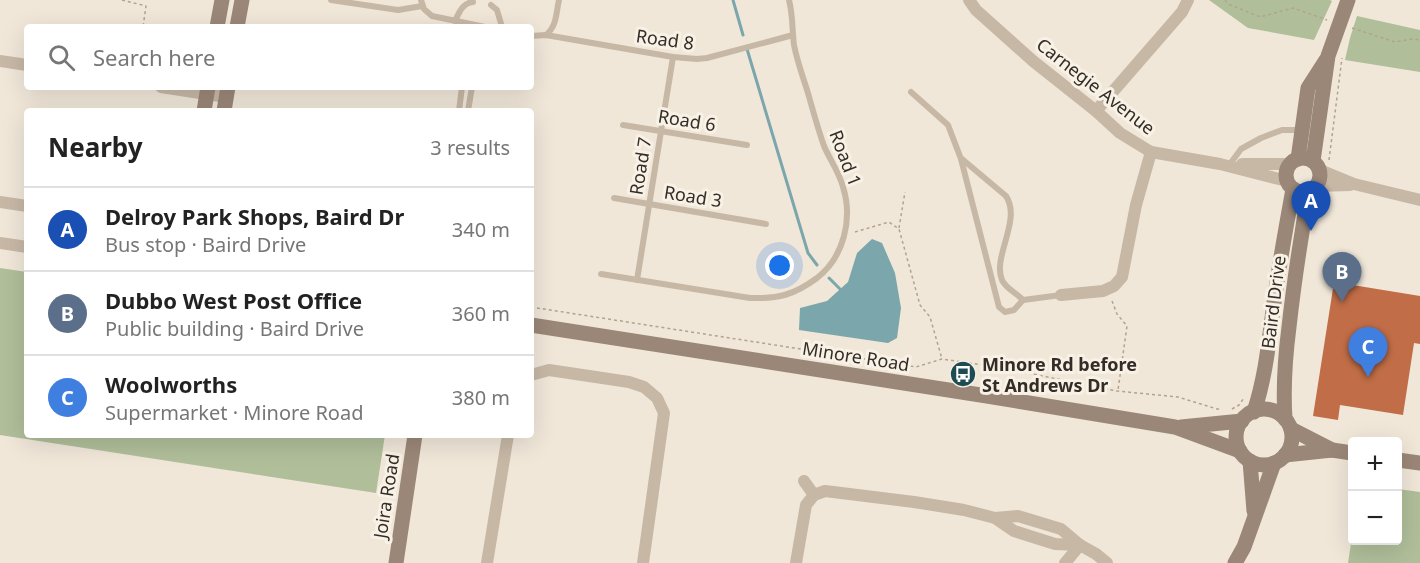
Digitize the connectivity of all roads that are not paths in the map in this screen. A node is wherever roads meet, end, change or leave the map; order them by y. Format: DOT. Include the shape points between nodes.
graph roads {
  1 [pos="242,0"];
  2 [pos="331,0"];
  3 [pos="560,0"];
  4 [pos="789,0"];
  5 [pos="969,0"];
  6 [pos="1188,0"];
  7 [pos="1348,0"];
  8 [pos="473,2"];
  9 [pos="421,3"];
  10 [pos="491,5"];
  11 [pos="219,14"];
  12 [pos="455,21"];
  13 [pos="238,23"];
  14 [pos="465,24"];
  15 [pos="501,24"];
  16 [pos="546,34"];
  17 [pos="793,35"];
  18 [pos="534,36"];
  19 [pos="1336,54"];
  20 [pos="673,57"];
  21 [pos="0,61"];
  22 [pos="24,65"];
  23 [pos="462,90"];
  24 [pos="472,90"];
  25 [pos="207,91"];
  26 [pos="911,92"];
  27 [pos="226,98"];
  28 [pos="204,108"];
  29 [pos="459,108"];
  30 [pos="468,108"];
  31 [pos="1096,111"];
  32 [pos="623,125"];
  33 [pos="1302,130"];
  34 [pos="661,132"];
  35 [pos="747,145"];
  36 [pos="1151,152"];
  37 [pos="961,159"];
  38 [pos="1225,164"];
  39 [pos="1311,170"];
  40 [pos="1290,185"];
  41 [pos="614,198"];
  42 [pos="1420,200"];
  43 [pos="0,202"];
  44 [pos="649,204"];
  45 [pos="24,206"];
  46 [pos="766,224"];
  47 [pos="0,243"];
  48 [pos="24,247"];
  49 [pos="601,274"];
  50 [pos="637,280"];
  51 [pos="1061,295"];
  52 [pos="1023,300"];
  53 [pos="534,325"];
  54 [pos="534,374"];
  55 [pos="1242,414"];
  56 [pos="1288,424"];
  57 [pos="1175,427"];
  58 [pos="415,438"];
  59 [pos="508,438"];
  60 [pos="1332,450"];
  61 [pos="1348,452"];
  62 [pos="1245,456"];
  63 [pos="1280,459"];
  64 [pos="1402,461"];
  65 [pos="1420,463"];
  66 [pos="804,481"];
  67 [pos="814,495"];
  68 [pos="1254,517"];
  69 [pos="1080,546"];
  70 [pos="396,563"];
  71 [pos="487,563"];
  72 [pos="643,563"];
  73 [pos="796,563"];
  74 [pos="1065,563"];
  75 [pos="1107,563"];
  76 [pos="1235,563"];
  1 -- 13 [label="street"];
  2 -- 9 [label="lane" via="398,10"];
  3 -- 16 [label="lane" via="555,24"];
  4 -- 17 [label="lane, Road 1"];
  5 -- 31 [label="street, Carnegie Avenue" via="1033,61"];
  6 -- 31 [label="street" via="1182,12"];
  7 -- 19 [label="street, Baird Drive" via="1339,24"];
  8 -- 12 [label="lane" via="463,7"];
  9 -- 12 [label="lane" via="432,16"];
  10 -- 15 [label="lane"];
  11 -- 13 [label="lane"];
  12 -- 14 [label="lane"];
  16 -- 18 [label="lane, Road 8"];
  16 -- 20 [label="lane, Road 8"];
  17 -- 20 [label="lane, Road 8" via="707,58"];
  17 -- 50 [label="lane, Road 1" via="824,145 847,202 845,235 831,264 794,293 765,299"];
  19 -- 33 [label="street, Baird Drive" via="1308,88"];
  19 -- 39 [label="street, Baird Drive"];
  20 -- 34 [label="lane, Road 7"];
  21 -- 22 [label="street"];
  23 -- 29 [label="lane"];
  24 -- 30 [label="lane"];
  25 -- 27 [label="street"];
  25 -- 28 [label="street"];
  26 -- 37 [label="lane" via="948,125"];
  31 -- 36 [label="street, Carnegie Avenue" via="1120,133"];
  32 -- 34 [label="lane, Road 6"];
  33 -- 38 [label="lane" via="1282,130 1261,138"];
  33 -- 39 [label="street, Baird Drive"];
  34 -- 35 [label="lane, Road 6"];
  34 -- 44 [label="lane, Road 7"];
  36 -- 38 [label="street, Carnegie Avenue"];
  36 -- 51 [label="street" via="1122,277 1103,291"];
  37 -- 52 [label="lane" via="1010,202 1010,222 999,267 1003,281"];
  37 -- 52 [label="lane" via="999,307 1005,312 1014,310"];
  38 -- 39 [label="street, Carnegie Avenue"];
  38 -- 40 [label="street, Carnegie Avenue"];
  39 -- 40 [label="street" via="1303,192"];
  39 -- 40 [label="street, Baird Drive" via="1287,170"];
  39 -- 42 [label="street"];
  39 -- 56 [label="street, Baird Drive" via="1284,372"];
  40 -- 55 [label="street, Baird Drive" via="1266,368 1261,390"];
  41 -- 44 [label="lane, Road 3"];
  43 -- 45 [label="street"];
  44 -- 46 [label="lane, Road 3"];
  44 -- 50 [label="lane, Road 7"];
  47 -- 48 [label="street"];
  49 -- 50 [label="lane, Road 1"];
  51 -- 52 [label="lane"];
  53 -- 57 [label="street, Minore Road"];
  54 -- 72 [label="street" via="549,370 629,382 644,387 657,398 664,413"];
  55 -- 56 [label="street" via="1270,410"];
  55 -- 57 [label="street, Minore Road"];
  55 -- 62 [label="street" via="1236,436"];
  56 -- 60 [label="street"];
  56 -- 63 [label="street" via="1290,447"];
  57 -- 62 [label="street, Minore Road"];
  58 -- 70 [label="street, Joira Road"];
  59 -- 71 [label="street"];
  60 -- 61 [label="street"];
  60 -- 63 [label="street"];
  62 -- 63 [label="street" via="1258,465"];
  62 -- 68 [label="street"];
  63 -- 68 [label="street"];
  64 -- 65 [label="street"];
  66 -- 67 [label="street"];
  67 -- 69 [label="street" via="825,491 940,506 994,518 1014,531 1055,544"];
  67 -- 73 [label="street" via="804,511"];
  68 -- 76 [label="street"];
  69 -- 74 [label="street"];
  69 -- 75 [label="street"];
}
